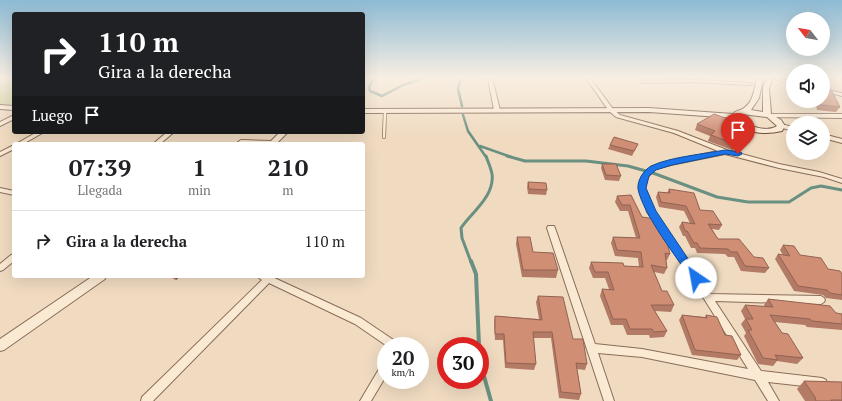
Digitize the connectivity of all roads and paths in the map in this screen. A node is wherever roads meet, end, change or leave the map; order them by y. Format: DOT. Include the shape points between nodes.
graph roads {
  1 [pos="495,97"];
  2 [pos="601,97"];
  3 [pos="755,97"];
  4 [pos="767,97"];
  5 [pos="0,107"];
  6 [pos="12,108"];
  7 [pos="498,110"];
  8 [pos="611,110"];
  9 [pos="365,111"];
  10 [pos="385,111"];
  11 [pos="739,114"];
  12 [pos="768,116"];
  13 [pos="842,116"];
  14 [pos="12,118"];
  15 [pos="0,124"];
  16 [pos="781,126"];
  17 [pos="786,127"];
  18 [pos="37,134"];
  19 [pos="168,134"];
  20 [pos="282,134"];
  21 [pos="384,137"];
  22 [pos="830,138"];
  23 [pos="842,141"];
  24 [pos="23,142"];
  25 [pos="158,142"];
  26 [pos="274,142"];
  27 [pos="12,148"];
  28 [pos="725,152"];
  29 [pos="0,154"];
  30 [pos="842,181"];
  31 [pos="0,190"];
  32 [pos="12,193"];
  33 [pos="551,228"];
  34 [pos="12,259"];
  35 [pos="0,268"];
  36 [pos="98,278"];
  37 [pos="265,278"];
  38 [pos="708,297"];
  39 [pos="821,300"];
  40 [pos="382,337"];
  41 [pos="0,346"];
  42 [pos="591,348"];
  43 [pos="759,376"];
  44 [pos="377,382"];
  45 [pos="831,384"];
  46 [pos="146,401"];
  47 [pos="365,401"];
  48 [pos="609,401"];
  49 [pos="774,401"];
  1 -- 7 [label="street"];
  2 -- 8 [label="street"];
  3 -- 11 [label="main road" via="752,106"];
  4 -- 12 [label="main road"];
  5 -- 6 [label="main road"];
  7 -- 8 [label="main road"];
  7 -- 10 [label="main road"];
  8 -- 11 [label="main road"];
  8 -- 28 [label="street" via="627,120 676,132"];
  9 -- 10 [label="main road"];
  10 -- 21 [label="lane"];
  11 -- 12 [label="main road"];
  11 -- 16 [label="main road" via="741,123 757,129 774,130 780,129"];
  12 -- 13 [label="street"];
  12 -- 16 [label="main road" via="778,121"];
  14 -- 15 [label="street"];
  16 -- 17 [label="street"];
  18 -- 24 [label="street"];
  19 -- 25 [label="street"];
  20 -- 26 [label="street"];
  22 -- 23 [label="street"];
  27 -- 29 [label="street"];
  28 -- 30 [label="street"];
  28 -- 38 [label="street" via="653,168 645,176 642,188 651,212"];
  31 -- 32 [label="street"];
  33 -- 42 [label="street"];
  34 -- 35 [label="street"];
  36 -- 41 [label="street"];
  37 -- 40 [label="street" via="358,321"];
  37 -- 46 [label="street"];
  38 -- 39 [label="street"];
  38 -- 43 [label="street"];
  42 -- 43 [label="street" via="649,354"];
  42 -- 48 [label="street"];
  43 -- 45 [label="street"];
  43 -- 49 [label="street"];
  44 -- 47 [label="street"];
}
